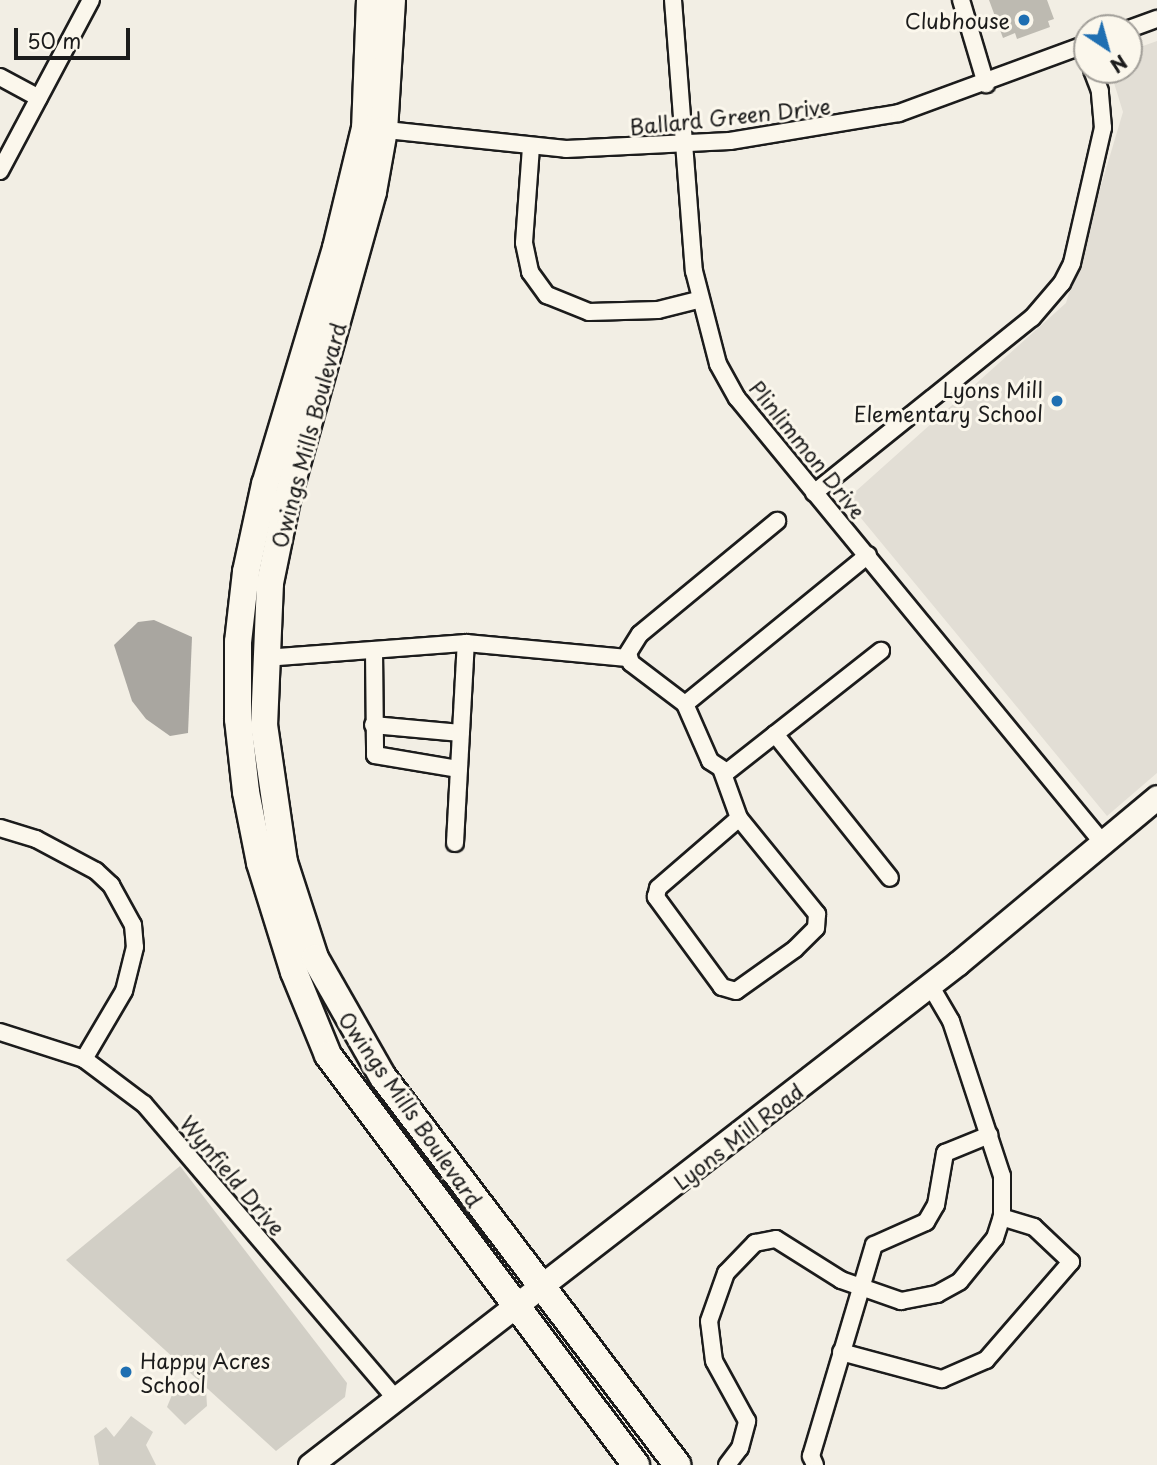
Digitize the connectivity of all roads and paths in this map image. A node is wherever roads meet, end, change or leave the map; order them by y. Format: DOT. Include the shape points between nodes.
graph roads {
  1 [pos="91,0"];
  2 [pos="370,0"];
  3 [pos="392,0"];
  4 [pos="673,0"];
  5 [pos="961,0"];
  6 [pos="1073,53"];
  7 [pos="0,77"];
  8 [pos="986,83"];
  9 [pos="1097,84"];
  10 [pos="38,98"];
  11 [pos="374,129"];
  12 [pos="685,144"];
  13 [pos="531,147"];
  14 [pos="0,172"];
  15 [pos="698,300"];
  16 [pos="814,493"];
  17 [pos="777,521"];
  18 [pos="868,555"];
  19 [pos="466,643"];
  20 [pos="374,650"];
  21 [pos="881,651"];
  22 [pos="265,658"];
  23 [pos="627,658"];
  24 [pos="685,704"];
  25 [pos="373,725"];
  26 [pos="461,733"];
  27 [pos="775,734"];
  28 [pos="459,769"];
  29 [pos="722,771"];
  30 [pos="1157,797"];
  31 [pos="738,818"];
  32 [pos="0,828"];
  33 [pos="1102,842"];
  34 [pos="455,843"];
  35 [pos="890,878"];
  36 [pos="929,985"];
  37 [pos="0,1032"];
  38 [pos="84,1059"];
  39 [pos="989,1135"];
  40 [pos="1002,1217"];
  41 [pos="544,1287"];
  42 [pos="860,1287"];
  43 [pos="517,1306"];
  44 [pos="841,1352"];
  45 [pos="395,1398"];
  46 [pos="310,1465"];
  47 [pos="636,1465"];
  48 [pos="678,1465"];
  49 [pos="727,1465"];
  50 [pos="814,1465"];
  1 -- 10 [label="street"];
  2 -- 11 [label="main road, Owings Mills Boulevard"];
  3 -- 11 [label="main road, Owings Mills Boulevard"];
  4 -- 12 [label="street, Plinlimmon Drive"];
  5 -- 8 [label="street"];
  6 -- 8 [label="street, Ballard Green Drive"];
  7 -- 10 [label="street"];
  8 -- 12 [label="street, Ballard Green Drive" via="899,113 820,130"];
  9 -- 16 [label="street" via="1102,128 1072,263 1062,283 1032,318"];
  10 -- 14 [label="street"];
  11 -- 13 [label="street, Ballard Green Drive"];
  11 -- 22 [label="main road, Owings Mills Boulevard" via="359,254 286,500 270,583"];
  11 -- 43 [label="main road, Owings Mills Boulevard" via="265,484 247,572 238,668 246,792 260,863 290,960 328,1055"];
  12 -- 13 [label="street, Ballard Green Drive" via="609,150"];
  12 -- 15 [label="street, Plinlimmon Drive"];
  13 -- 15 [label="street" via="524,243 530,272 547,295 572,308 607,313 658,310"];
  15 -- 16 [label="street, Plinlimmon Drive" via="718,364 737,398"];
  16 -- 18 [label="street, Plinlimmon Drive"];
  17 -- 23 [label="street" via="640,634"];
  18 -- 24 [label="street"];
  18 -- 33 [label="street, Plinlimmon Drive"];
  19 -- 20 [label="street"];
  19 -- 23 [label="street"];
  19 -- 26 [label="street"];
  20 -- 22 [label="street"];
  20 -- 25 [label="street"];
  21 -- 27 [label="street"];
  22 -- 41 [label="main road, Owings Mills Boulevard" via="271,797 284,862 315,958 383,1077"];
  23 -- 24 [label="street"];
  24 -- 29 [label="street" via="710,761"];
  25 -- 26 [label="street"];
  25 -- 28 [label="street" via="379,759"];
  26 -- 28 [label="street"];
  27 -- 29 [label="street"];
  27 -- 35 [label="street"];
  28 -- 34 [label="street"];
  29 -- 31 [label="street"];
  30 -- 33 [label="main road, Lyons Mill Road"];
  31 -- 31 [label="street" via="817,914 816,928 795,949 736,991 722,987 656,897 658,888"];
  32 -- 38 [label="street" via="36,839 96,871 111,885 133,925 135,947 124,991"];
  33 -- 36 [label="main road, Lyons Mill Road"];
  36 -- 39 [label="street" via="951,1021"];
  36 -- 41 [label="main road, Lyons Mill Road"];
  37 -- 38 [label="street, Wynfield Drive"];
  38 -- 45 [label="street, Wynfield Drive" via="120,1082 169,1131"];
  39 -- 40 [label="street" via="1002,1176"];
  39 -- 42 [label="street" via="945,1153 933,1215 874,1245"];
  40 -- 42 [label="street" via="973,1269 937,1294 901,1301"];
  40 -- 44 [label="street" via="1034,1227 1070,1262 986,1360 942,1379"];
  41 -- 43 [label="main road, Lyons Mill Road"];
  41 -- 48 [label="main road, Owings Mills Boulevard"];
  42 -- 44 [label="street"];
  42 -- 49 [label="street" via="792,1247 765,1237 726,1273 709,1321 709,1342 747,1421 740,1448"];
  43 -- 45 [label="main road, Lyons Mill Road"];
  43 -- 47 [label="main road, Owings Mills Boulevard"];
  44 -- 50 [label="street" via="811,1456"];
  45 -- 46 [label="main road, Lyons Mill Road"];
}
